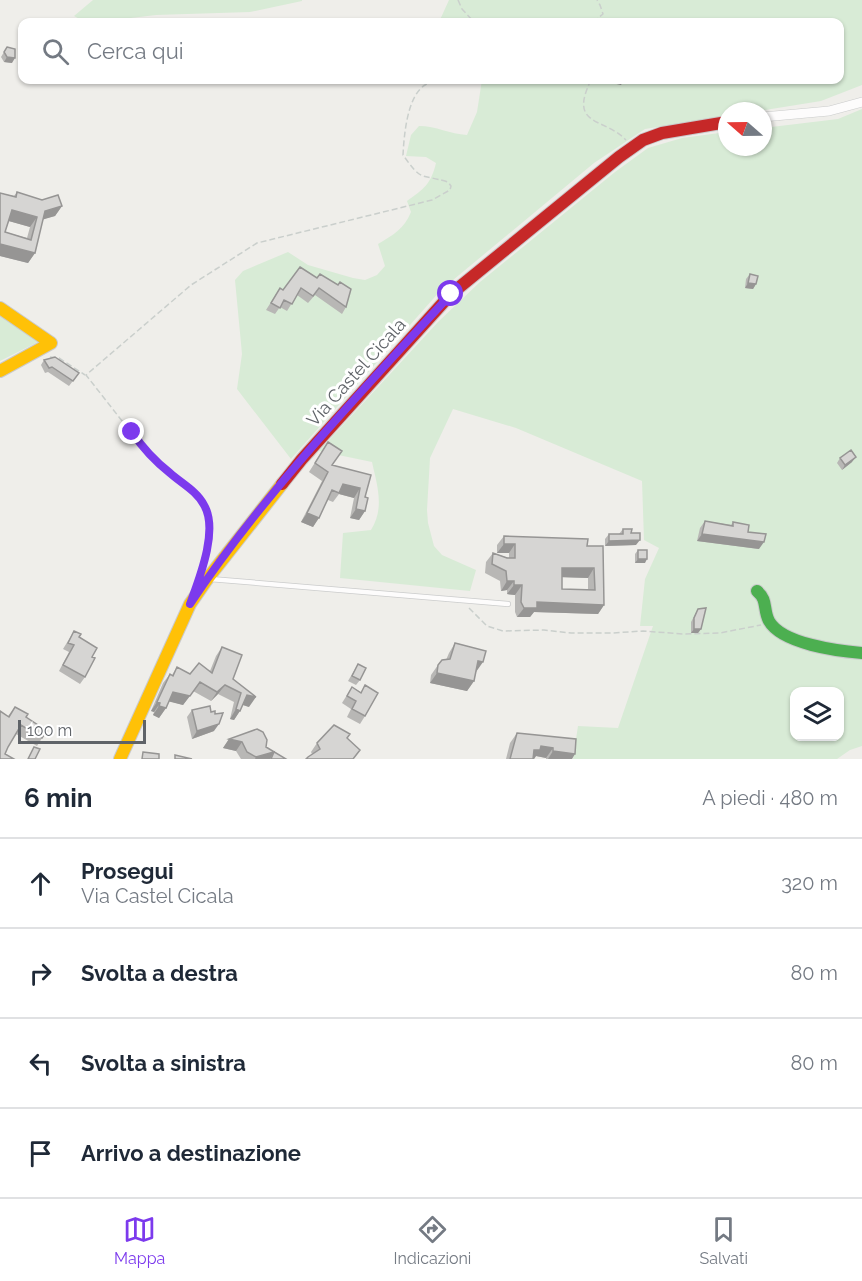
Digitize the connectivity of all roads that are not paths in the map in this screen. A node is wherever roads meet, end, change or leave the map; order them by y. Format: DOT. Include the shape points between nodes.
graph roads {
  1 [pos="862,102"];
  2 [pos="772,116"];
  3 [pos="718,124"];
  4 [pos="0,308"];
  5 [pos="0,371"];
  6 [pos="204,575"];
  7 [pos="757,591"];
  8 [pos="508,604"];
  9 [pos="862,653"];
  10 [pos="120,759"];
  1 -- 2 [label="street" via="829,111"];
  3 -- 6 [label="street, Via Castel Cicala" via="643,140 451,294"];
  4 -- 5 [label="street" via="51,343"];
  6 -- 8 [label="lane"];
  6 -- 10 [label="street, Via Castel Cicala"];
  7 -- 9 [label="street" via="765,599 771,623 781,631 815,646"];
}
